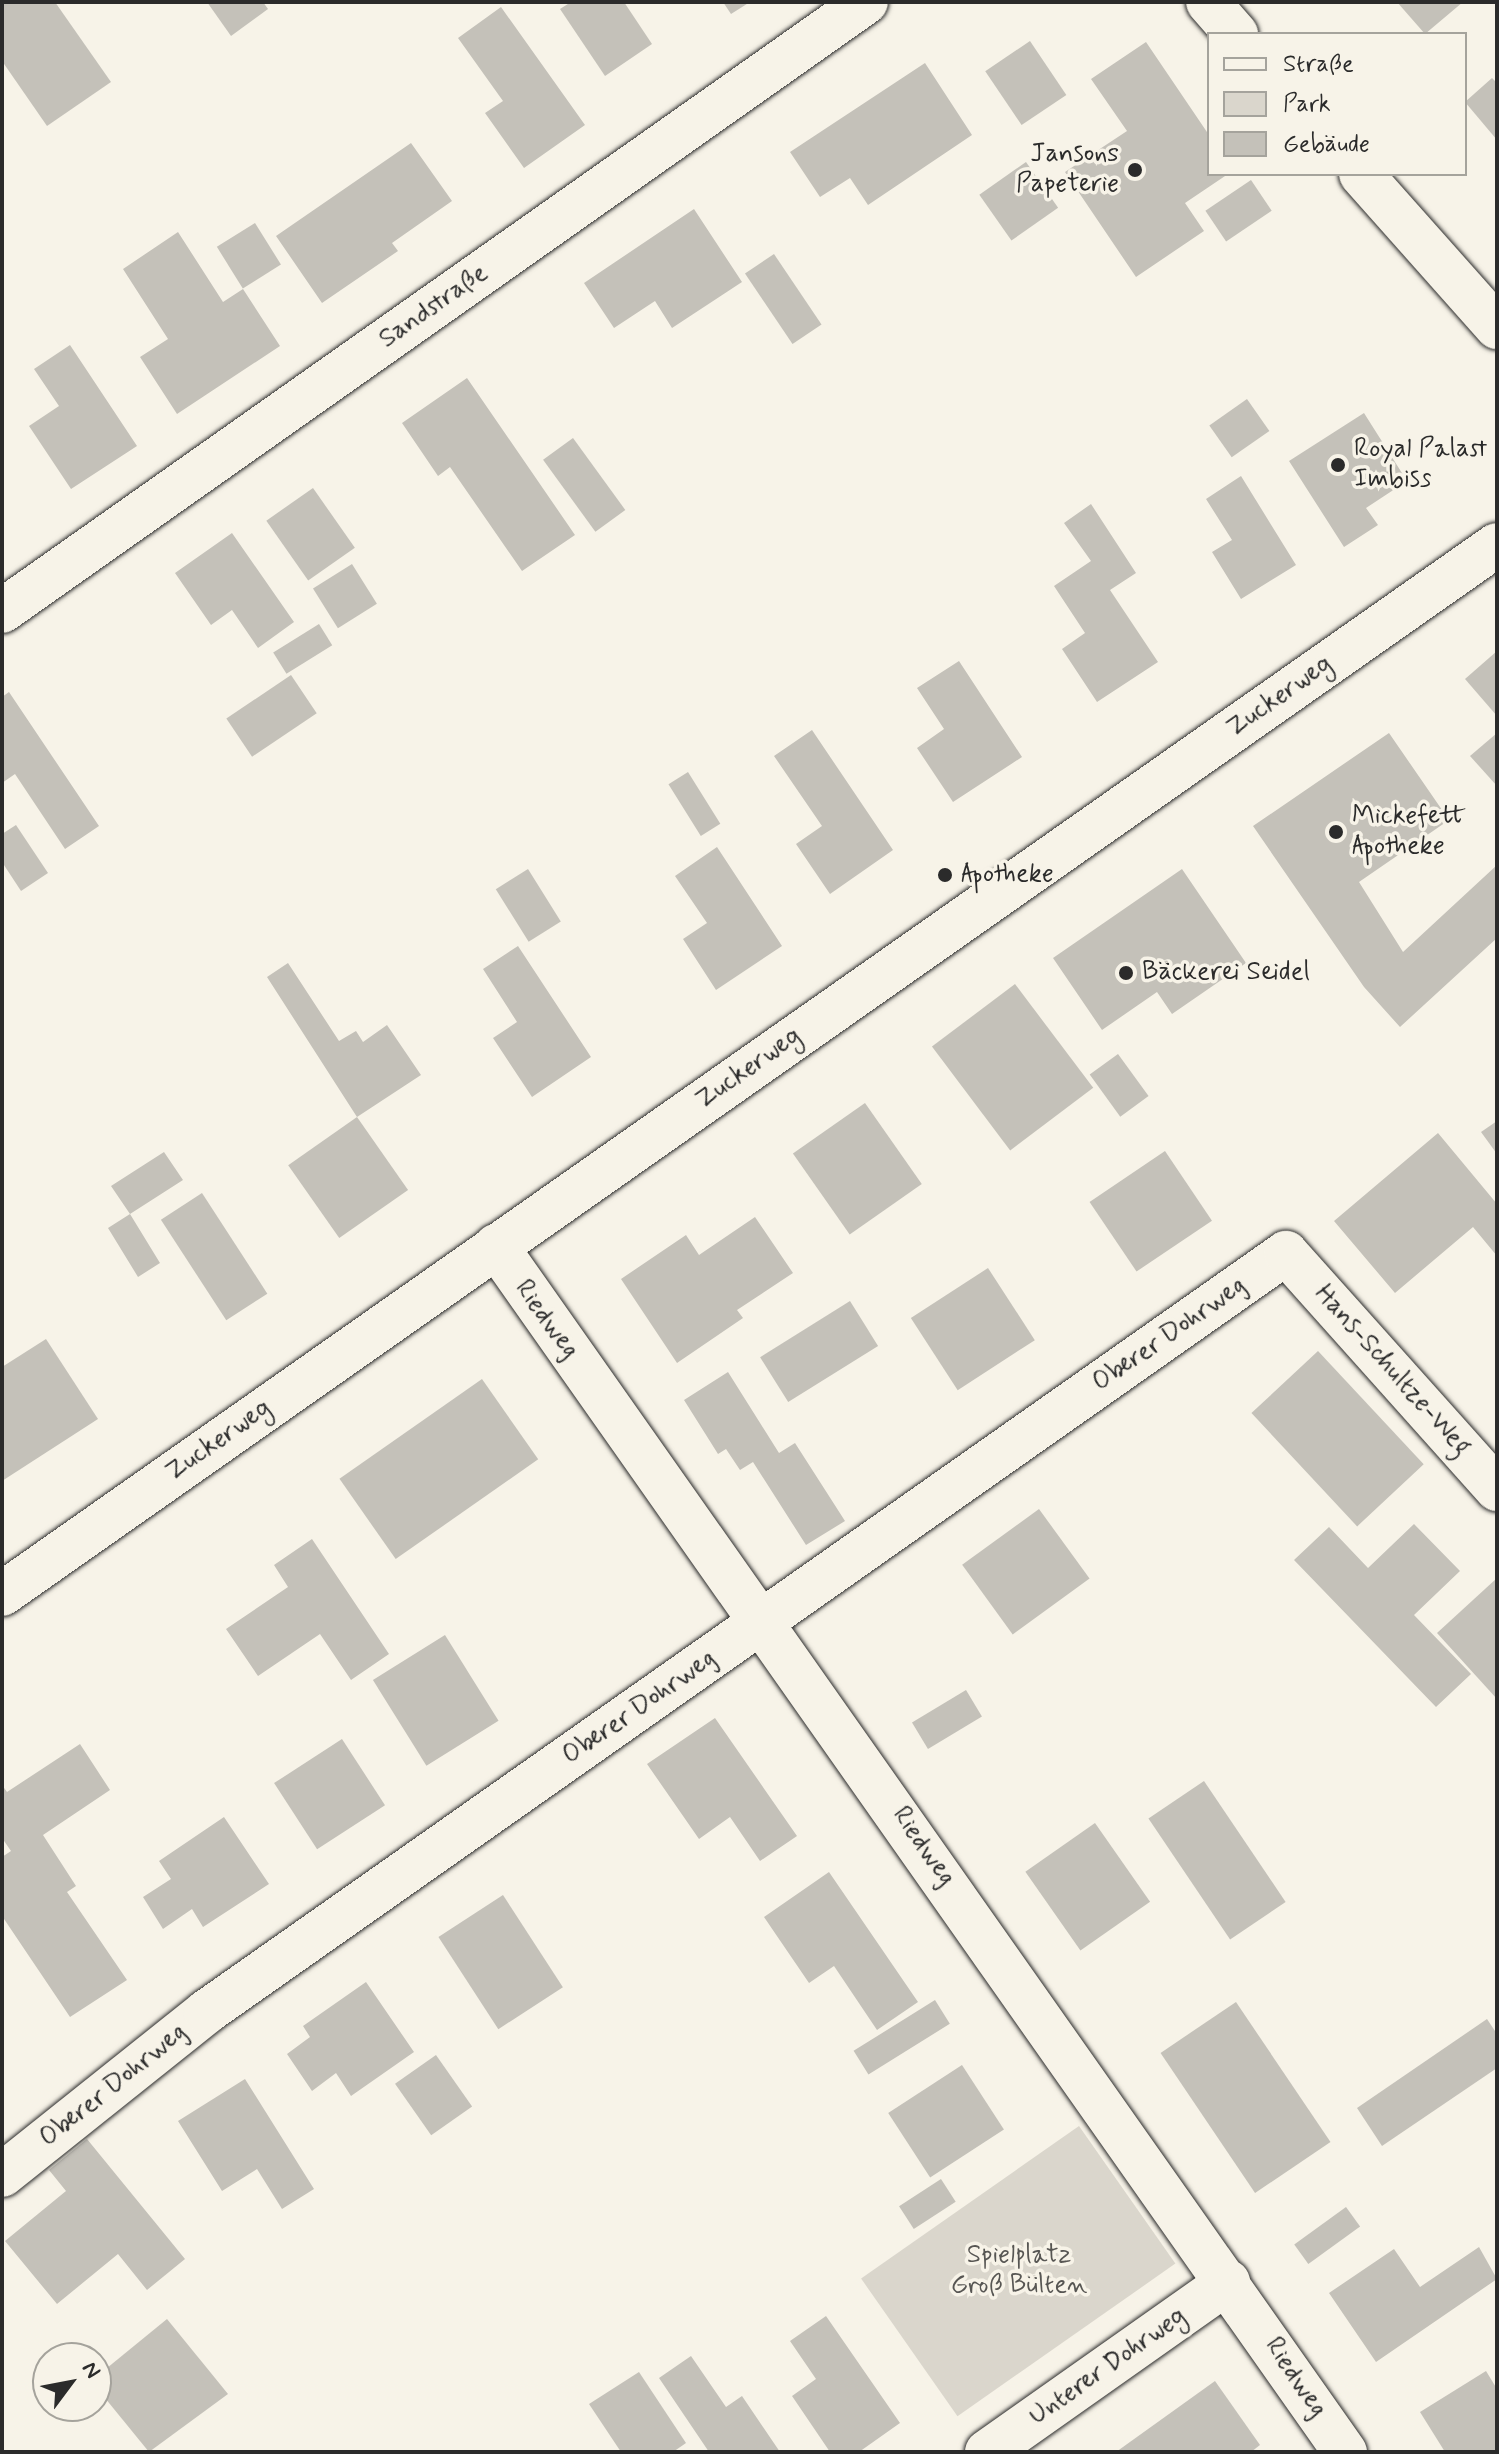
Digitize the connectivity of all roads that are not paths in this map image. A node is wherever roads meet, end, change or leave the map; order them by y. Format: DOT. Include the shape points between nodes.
graph roads {
  1 [pos="866,2"];
  2 [pos="1208,2"];
  3 [pos="1234,32"];
  4 [pos="1363,176"];
  5 [pos="1497,327"];
  6 [pos="1497,545"];
  7 [pos="2,611"];
  8 [pos="496,1246"];
  9 [pos="1286,1253"];
  10 [pos="1497,1489"];
  11 [pos="2,1594"];
  12 [pos="765,1620"];
  13 [pos="2,2175"];
  14 [pos="1228,2282"];
  15 [pos="987,2452"];
  16 [pos="1345,2452"];
  1 -- 7 [label="street, Sandstraße"];
  2 -- 3 [label="street"];
  4 -- 5 [label="street"];
  6 -- 8 [label="street, Zuckerweg"];
  8 -- 11 [label="street, Zuckerweg"];
  8 -- 12 [label="street, Riedweg"];
  9 -- 10 [label="street, Hans-Schultze-Weg"];
  9 -- 12 [label="street, Oberer Dohrweg"];
  12 -- 13 [label="street, Oberer Dohrweg" via="206,2012"];
  12 -- 14 [label="street, Riedweg"];
  14 -- 15 [label="street, Unterer Dohrweg"];
  14 -- 16 [label="street, Riedweg"];
}
